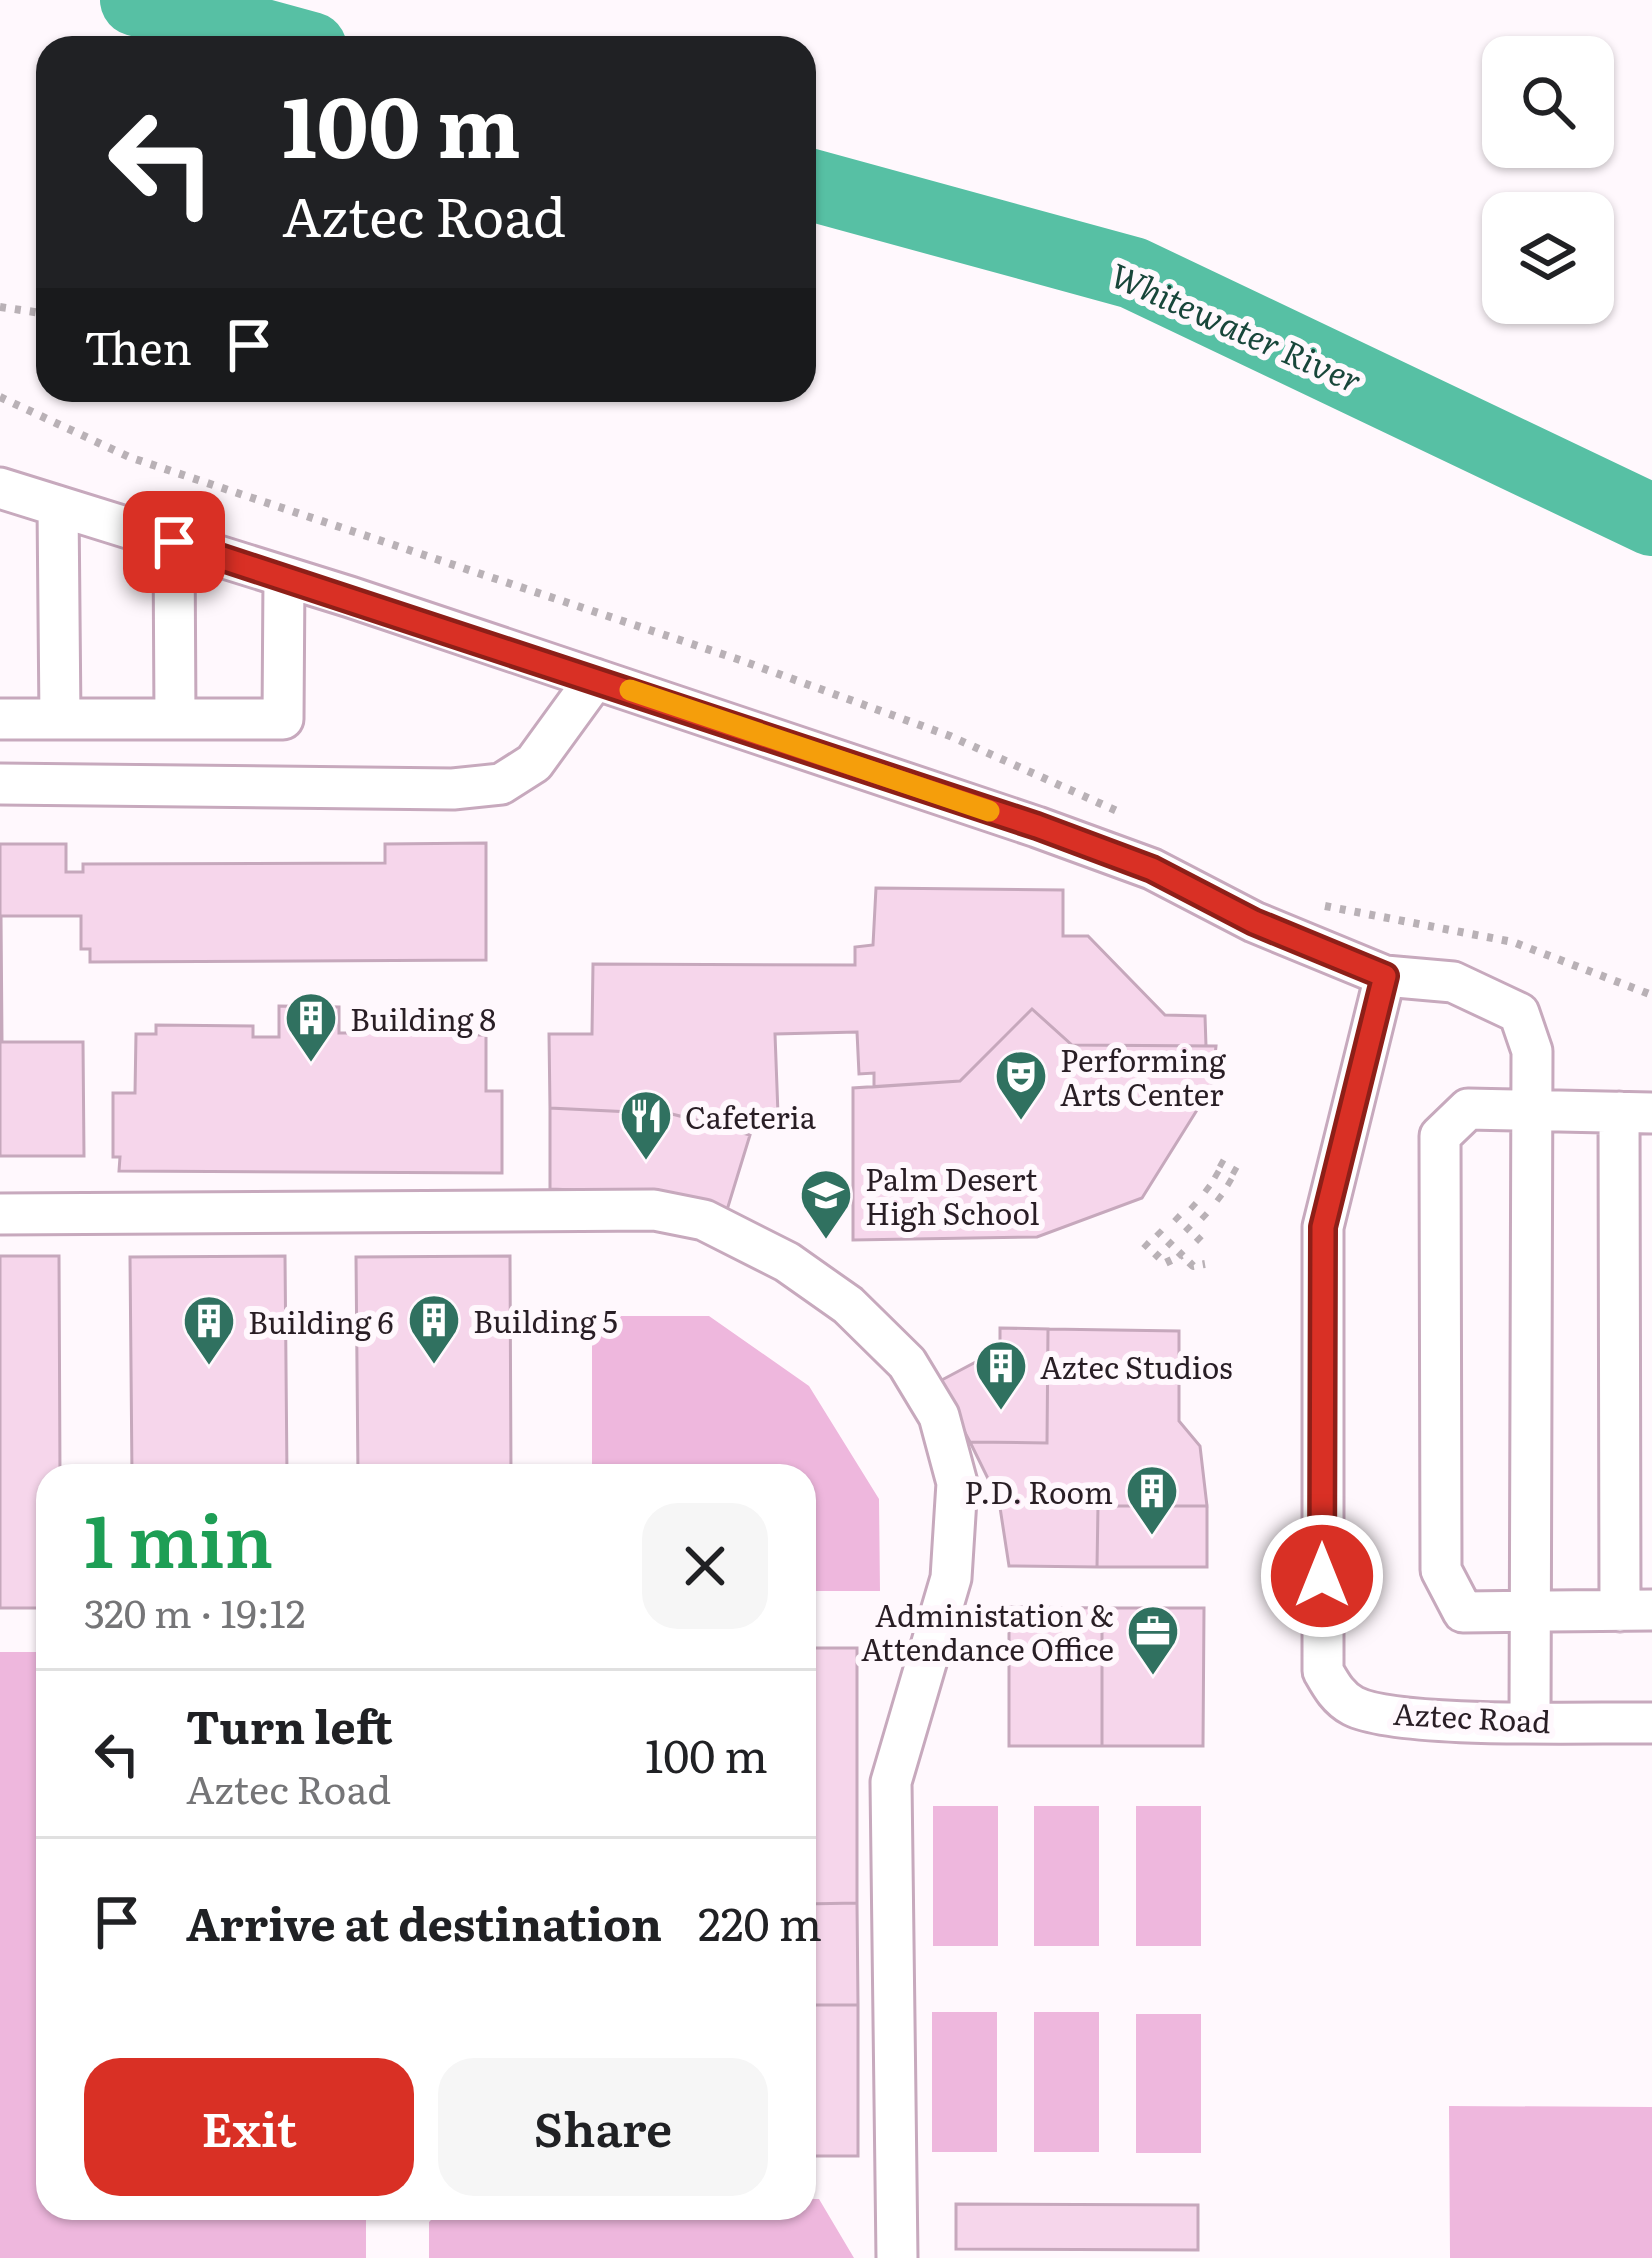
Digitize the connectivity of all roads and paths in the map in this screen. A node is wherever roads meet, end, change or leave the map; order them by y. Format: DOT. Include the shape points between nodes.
graph roads {
  1 [pos="0,307"];
  2 [pos="36,312"];
  3 [pos="0,397"];
  4 [pos="0,488"];
  5 [pos="58,506"];
  6 [pos="174,542"];
  7 [pos="284,577"];
  8 [pos="596,679"];
  9 [pos="0,719"];
  10 [pos="60,719"];
  11 [pos="175,719"];
  12 [pos="0,784"];
  13 [pos="1135,822"];
  14 [pos="1321,905"];
  15 [pos="1385,976"];
  16 [pos="1652,995"];
  17 [pos="1532,1110"];
  18 [pos="1636,1113"];
  19 [pos="1219,1162"];
  20 [pos="1214,1173"];
  21 [pos="1244,1176"];
  22 [pos="1205,1186"];
  23 [pos="1236,1186"];
  24 [pos="1225,1202"];
  25 [pos="1191,1204"];
  26 [pos="0,1214"];
  27 [pos="1175,1216"];
  28 [pos="1213,1223"];
  29 [pos="1157,1231"];
  30 [pos="1144,1243"];
  31 [pos="1205,1245"];
  32 [pos="1182,1255"];
  33 [pos="1205,1264"];
  34 [pos="1530,1611"];
  35 [pos="1636,1611"];
  36 [pos="1530,1720"];
  37 [pos="1652,1723"];
  38 [pos="897,2258"];
  1 -- 2 [label="path"];
  3 -- 13 [label="path" via="129,457 950,736"];
  4 -- 5 [label="lane"];
  5 -- 6 [label="lane"];
  5 -- 10 [label="lane"];
  6 -- 7 [label="lane"];
  6 -- 11 [label="lane"];
  7 -- 8 [label="lane"];
  7 -- 11 [label="lane" via="283,719"];
  8 -- 12 [label="lane" via="534,763 501,784"];
  8 -- 15 [label="lane" via="1114,855"];
  9 -- 10 [label="lane"];
  10 -- 11 [label="lane"];
  14 -- 16 [label="path" via="1513,942"];
  15 -- 17 [label="lane" via="1453,982 1519,1012 1532,1051"];
  15 -- 36 [label="lane, Aztec Road" via="1323,1227 1323,1671 1356,1708 1412,1718"];
  17 -- 18 [label="lane"];
  17 -- 34 [label="lane"];
  17 -- 34 [label="lane" via="1468,1109 1440,1136 1438,1229 1441,1570 1463,1612"];
  18 -- 35 [label="lane"];
  19 -- 21 [label="path"];
  20 -- 23 [label="path"];
  22 -- 24 [label="path"];
  25 -- 28 [label="path"];
  26 -- 38 [label="lane" via="654,1210 704,1220 787,1262 848,1305 907,1363 939,1416 957,1483 951,1578 891,1782"];
  27 -- 31 [label="path"];
  29 -- 32 [label="path"];
  30 -- 32 [label="path" via="1165,1263"];
  32 -- 33 [label="path" via="1193,1266"];
  34 -- 35 [label="lane"];
  34 -- 36 [label="lane"];
  36 -- 37 [label="lane, Aztec Road"];
}
